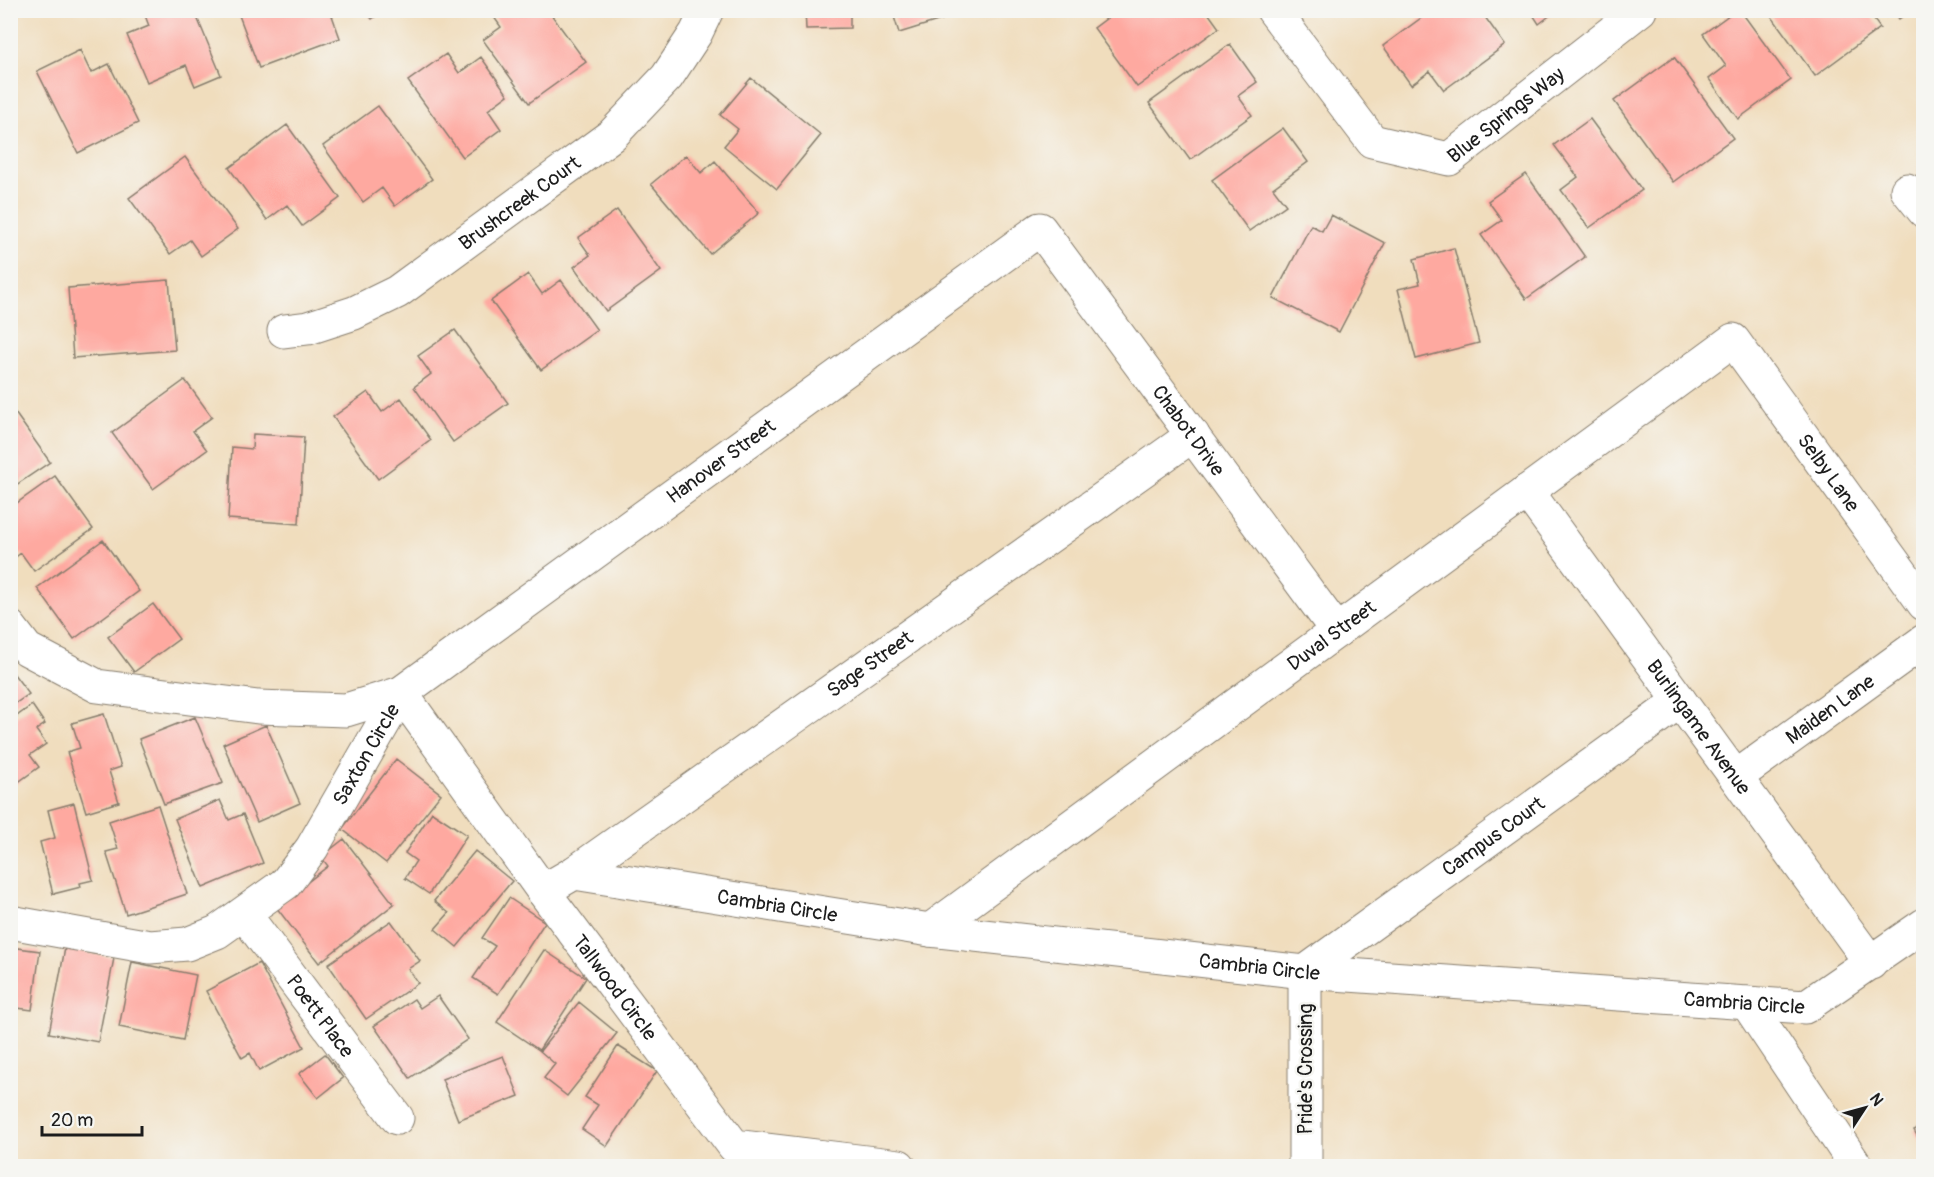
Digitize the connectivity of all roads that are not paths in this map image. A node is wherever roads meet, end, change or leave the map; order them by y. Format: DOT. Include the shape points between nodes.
graph roads {
  1 [pos="707,10"];
  2 [pos="1273,10"];
  3 [pos="1640,10"];
  4 [pos="1040,229"];
  5 [pos="284,331"];
  6 [pos="1733,340"];
  7 [pos="1193,435"];
  8 [pos="1527,491"];
  9 [pos="1923,604"];
  10 [pos="10,627"];
  11 [pos="1337,631"];
  12 [pos="1923,641"];
  13 [pos="400,693"];
  14 [pos="1680,701"];
  15 [pos="1736,777"];
  16 [pos="574,873"];
  17 [pos="543,891"];
  18 [pos="245,915"];
  19 [pos="10,922"];
  20 [pos="1923,925"];
  21 [pos="930,930"];
  22 [pos="1871,963"];
  23 [pos="1305,972"];
  24 [pos="1747,1003"];
  25 [pos="397,1118"];
  26 [pos="899,1167"];
  27 [pos="1305,1167"];
  28 [pos="1856,1167"];
  1 -- 5 [label="street, Brushcreek Court" via="667,78 612,135 397,292 354,313 308,328"];
  2 -- 3 [label="street, Blue Springs Way" via="1372,141 1449,159"];
  4 -- 7 [label="street, Chabot Drive"];
  4 -- 13 [label="street, Hanover Street"];
  6 -- 8 [label="street, Duval Street"];
  6 -- 9 [label="street, Selby Lane"];
  7 -- 11 [label="street, Chabot Drive"];
  7 -- 16 [label="street, Sage Street"];
  8 -- 11 [label="street, Duval Street"];
  8 -- 14 [label="street, Burlingame Avenue"];
  10 -- 13 [label="street, Saxton Circle" via="27,649 97,686 258,707 346,710"];
  11 -- 21 [label="street, Duval Street"];
  12 -- 15 [label="street, Maiden Lane"];
  13 -- 17 [label="street, Tallwood Circle"];
  13 -- 18 [label="street, Saxton Circle" via="312,848 286,883"];
  14 -- 15 [label="street, Burlingame Avenue"];
  14 -- 23 [label="street, Campus Court"];
  15 -- 22 [label="street, Burlingame Avenue"];
  16 -- 17 [label="street, Sage Street"];
  16 -- 21 [label="street, Cambria Circle"];
  17 -- 26 [label="street, Tallwood Circle" via="734,1146"];
  18 -- 19 [label="street, Saxton Circle" via="187,944 150,947"];
  18 -- 25 [label="street, Poett Place"];
  20 -- 22 [label="street, Cambria Circle"];
  21 -- 23 [label="street, Cambria Circle"];
  22 -- 24 [label="street, Cambria Circle" via="1805,1007"];
  23 -- 24 [label="street, Cambria Circle"];
  23 -- 27 [label="street, Pride's Crossing"];
  24 -- 28 [label="street"];
}
